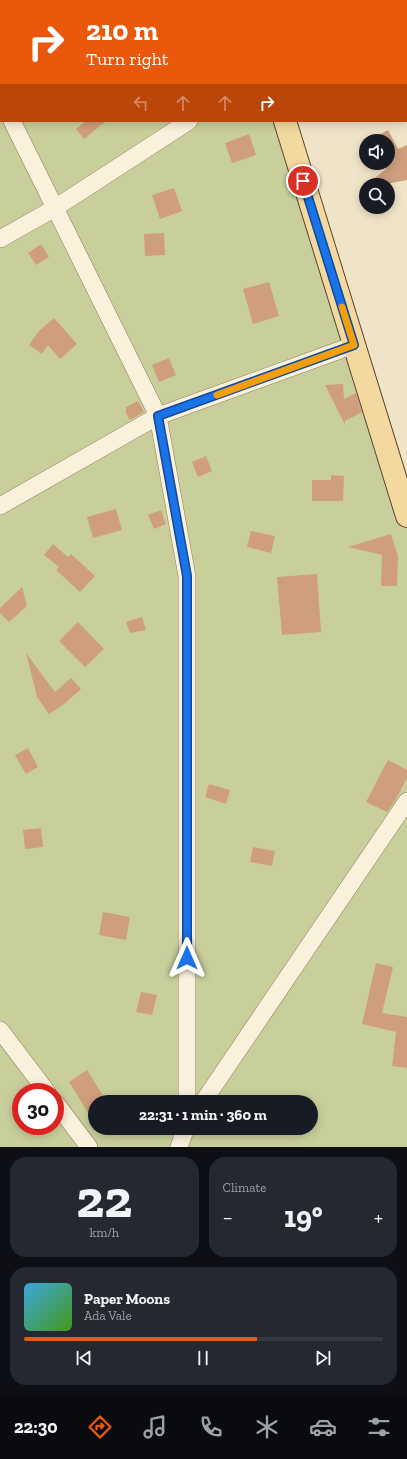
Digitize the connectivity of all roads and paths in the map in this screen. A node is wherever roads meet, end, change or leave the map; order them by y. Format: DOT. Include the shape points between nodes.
graph roads {
  1 [pos="12,122"];
  2 [pos="187,122"];
  3 [pos="285,122"];
  4 [pos="55,208"];
  5 [pos="0,239"];
  6 [pos="354,345"];
  7 [pos="158,416"];
  8 [pos="0,506"];
  9 [pos="407,516"];
  10 [pos="407,802"];
  11 [pos="0,1030"];
  12 [pos="40,1083"];
  13 [pos="187,1095"];
  14 [pos="208,1095"];
  15 [pos="64,1114"];
  16 [pos="183,1135"];
  17 [pos="89,1147"];
  18 [pos="179,1147"];
  1 -- 4 [label="street"];
  2 -- 4 [label="street"];
  3 -- 6 [label="main road"];
  4 -- 5 [label="street"];
  4 -- 7 [label="street"];
  6 -- 7 [label="street"];
  6 -- 9 [label="main road"];
  7 -- 8 [label="street"];
  7 -- 13 [label="street" via="187,576"];
  10 -- 14 [label="street"];
  11 -- 12 [label="street"];
  15 -- 17 [label="street"];
  16 -- 18 [label="street"];
}
